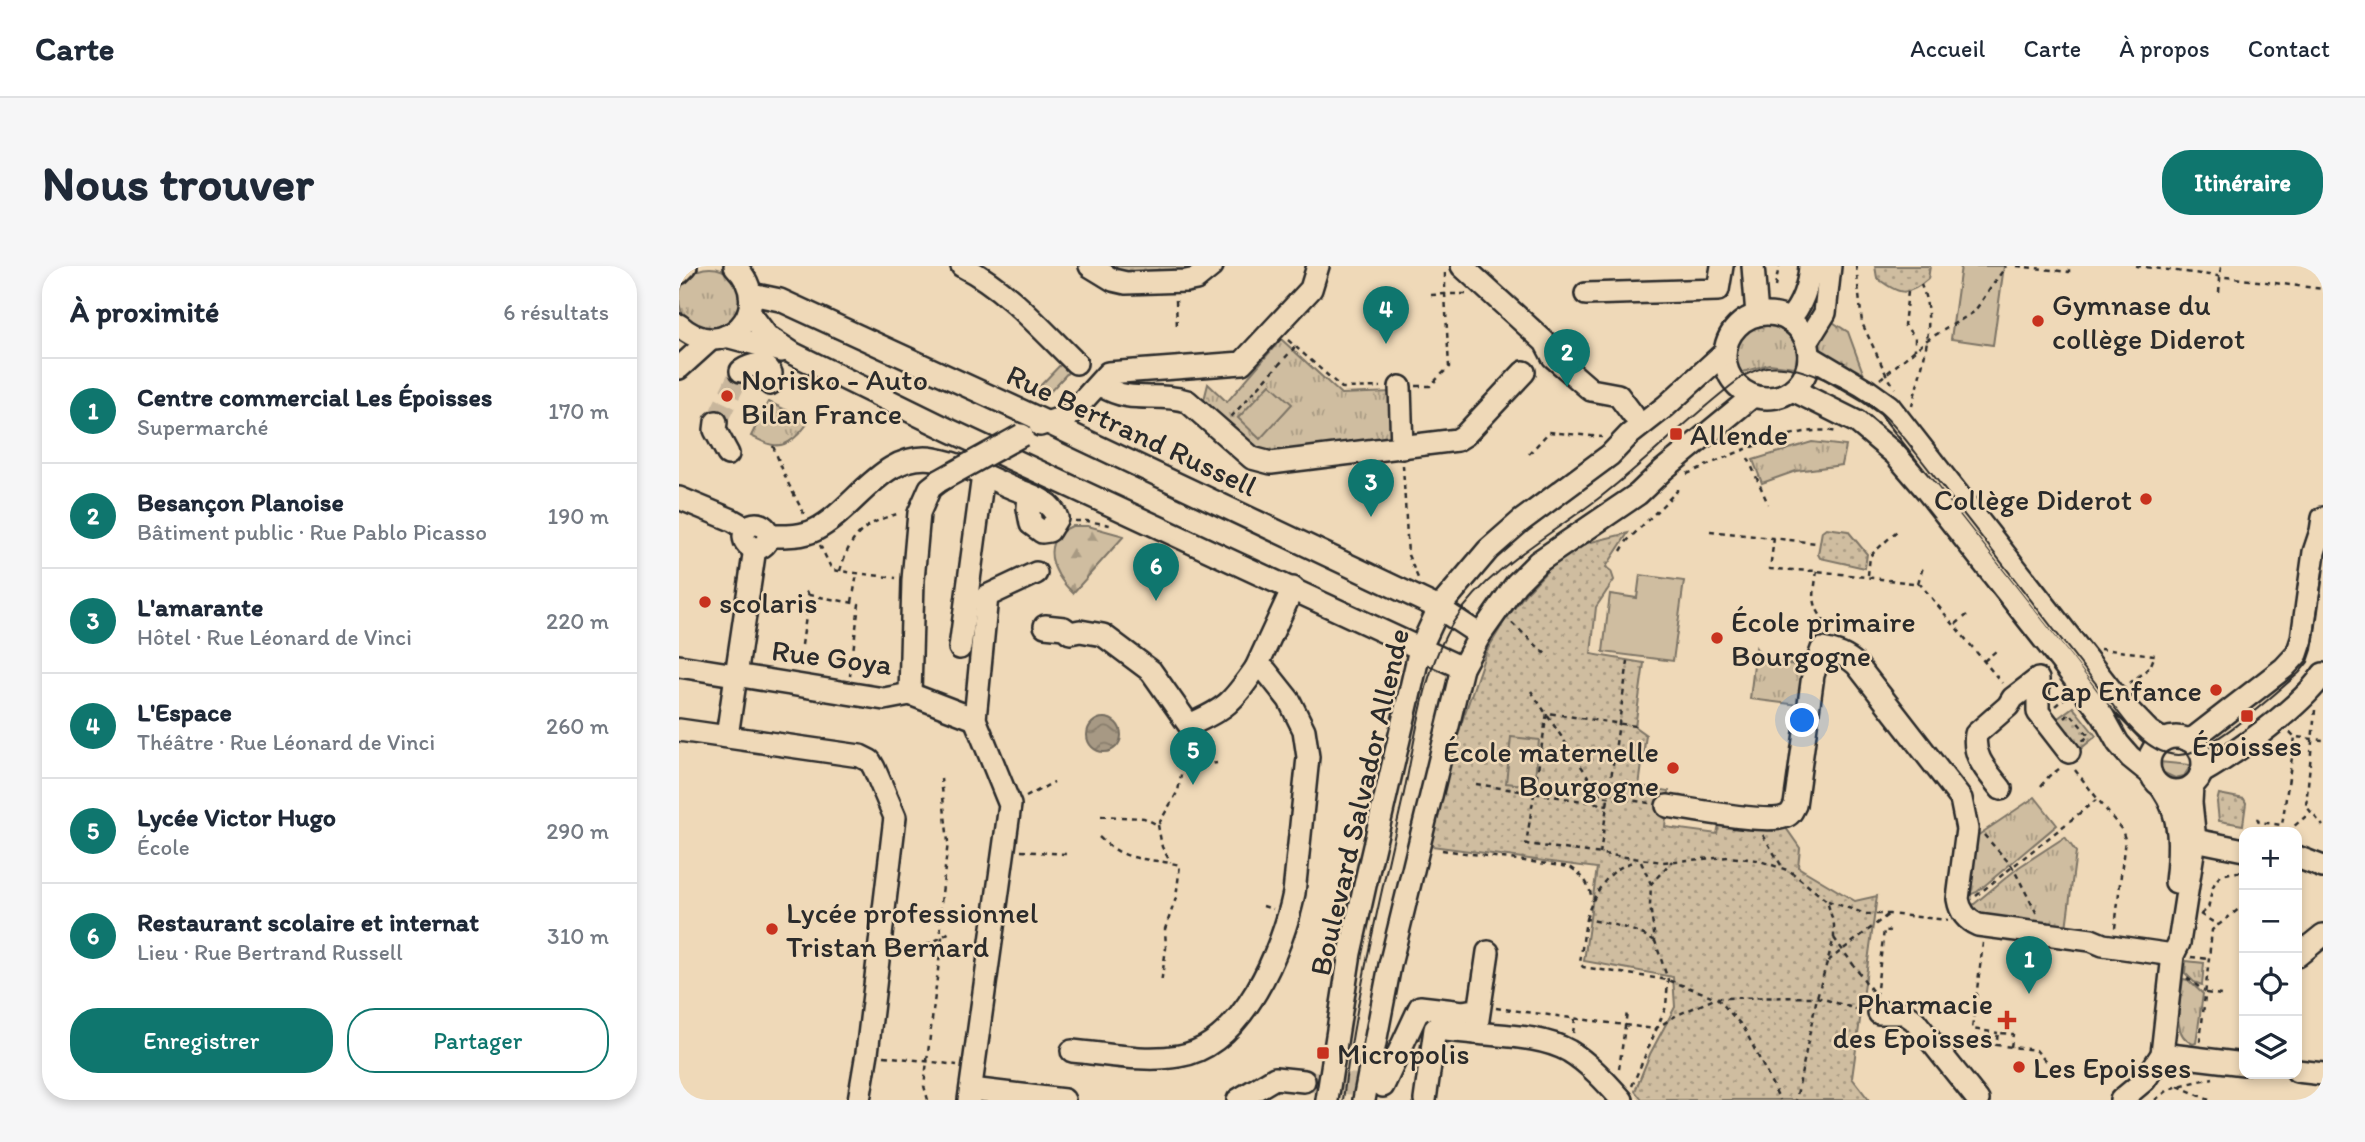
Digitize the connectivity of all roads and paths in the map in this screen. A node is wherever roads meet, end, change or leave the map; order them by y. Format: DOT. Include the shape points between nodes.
graph roads {
  1 [pos="686,266"];
  2 [pos="735,266"];
  3 [pos="961,266"];
  4 [pos="1090,266"];
  5 [pos="1212,266"];
  6 [pos="1318,266"];
  7 [pos="1445,266"];
  8 [pos="1461,266"];
  9 [pos="1721,266"];
  10 [pos="1753,266"];
  11 [pos="1779,266"];
  12 [pos="1810,266"];
  13 [pos="1830,266"];
  14 [pos="1856,266"];
  15 [pos="2006,266"];
  16 [pos="2017,266"];
  17 [pos="2069,266"];
  18 [pos="2136,266"];
  19 [pos="2221,266"];
  20 [pos="679,273"];
  21 [pos="2220,276"];
  22 [pos="1921,285"];
  23 [pos="1775,288"];
  24 [pos="2323,289"];
  25 [pos="1908,292"];
  26 [pos="2219,292"];
  27 [pos="1491,293"];
  28 [pos="1586,294"];
  29 [pos="1431,295"];
  30 [pos="1445,295"];
  31 [pos="1176,296"];
  32 [pos="750,303"];
  33 [pos="1757,315"];
  34 [pos="1788,320"];
  35 [pos="679,325"];
  36 [pos="1177,328"];
  37 [pos="1275,328"];
  38 [pos="718,338"];
  39 [pos="1927,340"];
  40 [pos="1295,347"];
  41 [pos="1808,349"];
  42 [pos="1915,350"];
  43 [pos="1725,352"];
  44 [pos="794,354"];
  45 [pos="1553,357"];
  46 [pos="1076,363"];
  47 [pos="679,368"];
  48 [pos="741,371"];
  49 [pos="1524,372"];
  50 [pos="1886,374"];
  51 [pos="770,384"];
  52 [pos="1102,386"];
  53 [pos="1400,387"];
  54 [pos="1793,390"];
  55 [pos="1898,393"];
  56 [pos="1753,396"];
  57 [pos="1905,403"];
  58 [pos="1489,410"];
  59 [pos="1633,415"];
  60 [pos="716,422"];
  61 [pos="1046,422"];
  62 [pos="1220,429"];
  63 [pos="1842,433"];
  64 [pos="1402,448"];
  65 [pos="728,454"];
  66 [pos="1529,454"];
  67 [pos="1748,458"];
  68 [pos="983,475"];
  69 [pos="1684,476"];
  70 [pos="1677,489"];
  71 [pos="1029,495"];
  72 [pos="679,498"];
  73 [pos="1767,504"];
  74 [pos="919,513"];
  75 [pos="2323,518"];
  76 [pos="1899,528"];
  77 [pos="1710,531"];
  78 [pos="756,537"];
  79 [pos="1773,538"];
  80 [pos="1816,543"];
  81 [pos="1621,551"];
  82 [pos="1923,567"];
  83 [pos="840,571"];
  84 [pos="1817,571"];
  85 [pos="857,573"];
  86 [pos="1036,573"];
  87 [pos="1868,577"];
  88 [pos="1918,583"];
  89 [pos="1293,588"];
  90 [pos="1423,588"];
  91 [pos="804,589"];
  92 [pos="2316,593"];
  93 [pos="809,595"];
  94 [pos="852,602"];
  95 [pos="1439,608"];
  96 [pos="1504,615"];
  97 [pos="1967,615"];
  98 [pos="1955,625"];
  99 [pos="1045,626"];
  100 [pos="1480,635"];
  101 [pos="801,645"];
  102 [pos="2076,645"];
  103 [pos="960,648"];
  104 [pos="1420,649"];
  105 [pos="1996,651"];
  106 [pos="1837,652"];
  107 [pos="1549,657"];
  108 [pos="1984,660"];
  109 [pos="1629,661"];
  110 [pos="2061,661"];
  111 [pos="679,666"];
  112 [pos="1257,668"];
  113 [pos="1462,668"];
  114 [pos="2323,674"];
  115 [pos="736,675"];
  116 [pos="2038,679"];
  117 [pos="2133,681"];
  118 [pos="1531,691"];
  119 [pos="2073,691"];
  120 [pos="847,693"];
  121 [pos="909,694"];
  122 [pos="2013,698"];
  123 [pos="2315,707"];
  124 [pos="1547,713"];
  125 [pos="2042,717"];
  126 [pos="975,719"];
  127 [pos="1619,724"];
  128 [pos="1189,726"];
  129 [pos="1635,726"];
  130 [pos="679,730"];
  131 [pos="2289,730"];
  132 [pos="727,736"];
  133 [pos="2295,737"];
  134 [pos="2312,739"];
  135 [pos="2163,740"];
  136 [pos="2187,740"];
  137 [pos="2323,740"];
  138 [pos="2072,761"];
  139 [pos="1217,763"];
  140 [pos="1183,768"];
  141 [pos="941,779"];
  142 [pos="2197,779"];
  143 [pos="2157,781"];
  144 [pos="1054,782"];
  145 [pos="1476,783"];
  146 [pos="2041,786"];
  147 [pos="2001,789"];
  148 [pos="1534,793"];
  149 [pos="1609,797"];
  150 [pos="2098,799"];
  151 [pos="1010,805"];
  152 [pos="1608,805"];
  153 [pos="1667,806"];
  154 [pos="2311,812"];
  155 [pos="1101,816"];
  156 [pos="1759,818"];
  157 [pos="2176,818"];
  158 [pos="1158,825"];
  159 [pos="2282,825"];
  160 [pos="2323,826"];
  161 [pos="2258,827"];
  162 [pos="2292,827"];
  163 [pos="1967,829"];
  164 [pos="1099,837"];
  165 [pos="2195,840"];
  166 [pos="2239,849"];
  167 [pos="1005,850"];
  168 [pos="1442,850"];
  169 [pos="1066,854"];
  170 [pos="1600,854"];
  171 [pos="946,856"];
  172 [pos="954,856"];
  173 [pos="2302,859"];
  174 [pos="1640,860"];
  175 [pos="1672,861"];
  176 [pos="1171,863"];
  177 [pos="2012,866"];
  178 [pos="1783,867"];
  179 [pos="2323,867"];
  180 [pos="2239,872"];
  181 [pos="1651,884"];
  182 [pos="1592,901"];
  183 [pos="1827,901"];
  184 [pos="2239,909"];
  185 [pos="1962,912"];
  186 [pos="1889,914"];
  187 [pos="1586,919"];
  188 [pos="2218,925"];
  189 [pos="1985,926"];
  190 [pos="2115,926"];
  191 [pos="1890,931"];
  192 [pos="950,932"];
  193 [pos="2323,935"];
  194 [pos="2052,936"];
  195 [pos="942,937"];
  196 [pos="1834,938"];
  197 [pos="1655,942"];
  198 [pos="880,945"];
  199 [pos="1842,950"];
  200 [pos="1488,952"];
  201 [pos="2301,953"];
  202 [pos="2180,956"];
  203 [pos="2209,960"];
  204 [pos="1827,962"];
  205 [pos="2181,977"];
  206 [pos="1668,980"];
  207 [pos="1161,984"];
  208 [pos="2205,992"];
  209 [pos="2221,995"];
  210 [pos="1817,997"];
  211 [pos="1717,998"];
  212 [pos="1877,1004"];
  213 [pos="1479,1009"];
  214 [pos="1627,1012"];
  215 [pos="1626,1026"];
  216 [pos="1655,1029"];
  217 [pos="1476,1033"];
  218 [pos="1998,1033"];
  219 [pos="2011,1047"];
  220 [pos="2196,1047"];
  221 [pos="1072,1051"];
  222 [pos="867,1053"];
  223 [pos="2162,1054"];
  224 [pos="927,1061"];
  225 [pos="2239,1063"];
  226 [pos="946,1064"];
  227 [pos="2048,1064"];
  228 [pos="1619,1069"];
  229 [pos="2215,1071"];
  230 [pos="2302,1071"];
  231 [pos="2323,1074"];
  232 [pos="1304,1081"];
  233 [pos="1383,1086"];
  234 [pos="2178,1086"];
  235 [pos="970,1094"];
  236 [pos="1627,1094"];
  237 [pos="859,1100"];
  238 [pos="928,1100"];
  239 [pos="1064,1100"];
  240 [pos="1238,1100"];
  241 [pos="1327,1100"];
  242 [pos="1364,1100"];
  243 [pos="1425,1100"];
  244 [pos="1780,1100"];
  245 [pos="1796,1100"];
  246 [pos="1978,1100"];
  247 [pos="2121,1100"];
  248 [pos="2155,1100"];
  249 [pos="2209,1100"];
  1 -- 20 [label="street"];
  2 -- 32 [label="street" via="749,283"];
  3 -- 46 [label="street" via="1007,295"];
  4 -- 5 [label="street" via="1113,281 1126,283 1186,281"];
  6 -- 37 [label="street" via="1311,289"];
  7 -- 30 [label="path"];
  8 -- 27 [label="street"];
  9 -- 28 [label="street" via="1718,290"];
  10 -- 33 [label="street"];
  11 -- 23 [label="path"];
  12 -- 34 [label="street" via="1802,298"];
  13 -- 41 [label="street" via="1825,313"];
  14 -- 50 [label="path" via="1863,323"];
  15 -- 39 [label="path" via="1974,312"];
  16 -- 17 [label="path" via="2069,272"];
  18 -- 21 [label="path"];
  19 -- 21 [label="path"];
  21 -- 24 [label="path"];
  21 -- 26 [label="path"];
  22 -- 39 [label="path" via="1926,297"];
  25 -- 42 [label="path" via="1904,325 1915,337"];
  27 -- 30 [label="path"];
  27 -- 45 [label="street" via="1545,342"];
  29 -- 30 [label="path"];
  30 -- 53 [label="path" via="1449,367 1430,386"];
  31 -- 36 [label="path"];
  32 -- 38 [label="street" via="744,322"];
  32 -- 44 [label="street" via="767,336"];
  32 -- 61 [label="street, Rue Bertrand Russell" via="780,300"];
  33 -- 34 [label="street"];
  33 -- 43 [label="street" via="1735,328"];
  34 -- 41 [label="street" via="1802,333"];
  35 -- 38 [label="street" via="698,338"];
  37 -- 40 [label="path"];
  37 -- 61 [label="street" via="1243,363 1108,373 1070,415"];
  38 -- 44 [label="street"];
  38 -- 47 [label="street"];
  39 -- 42 [label="path"];
  39 -- 57 [label="path" via="1911,413"];
  40 -- 53 [label="path" via="1342,388"];
  40 -- 62 [label="path"];
  41 -- 54 [label="street" via="1806,373"];
  41 -- 102 [label="street" via="1889,406"];
  42 -- 50 [label="path"];
  43 -- 56 [label="street" via="1734,383"];
  43 -- 95 [label="street, Boulevard Salvador Allende" via="1610,455 1488,550"];
  44 -- 89 [label="street"];
  45 -- 58 [label="street" via="1503,411"];
  45 -- 59 [label="street" via="1591,390 1618,395"];
  48 -- 51 [label="street" via="764,365 772,373"];
  49 -- 58 [label="street"];
  50 -- 55 [label="path"];
  52 -- 62 [label="street" via="1128,398 1187,401"];
  53 -- 64 [label="street"];
  54 -- 56 [label="street" via="1773,397"];
  54 -- 110 [label="street" via="1857,422 1895,454"];
  56 -- 100 [label="street" via="1639,494 1538,562 1516,584"];
  58 -- 64 [label="street" via="1457,440"];
  59 -- 66 [label="path" via="1600,438 1549,432"];
  60 -- 65 [label="street" via="715,430"];
  61 -- 74 [label="street, bridge" via="939,481 930,488"];
  61 -- 95 [label="street, Rue Bertrand Russell"];
  62 -- 64 [label="street" via="1252,458 1271,463"];
  63 -- 69 [label="path" via="1803,432 1735,453"];
  64 -- 90 [label="path" via="1408,555"];
  67 -- 73 [label="path"];
  68 -- 71 [label="street"];
  68 -- 78 [label="street" via="935,459 914,460 896,465 873,481 831,521 813,531"];
  68 -- 103 [label="street"];
  70 -- 81 [label="path"];
  72 -- 78 [label="street"];
  74 -- 83 [label="path" via="905,512 865,527 846,550"];
  74 -- 121 [label="street"];
  75 -- 92 [label="street" via="2314,552"];
  76 -- 87 [label="path" via="1870,556"];
  77 -- 79 [label="path"];
  78 -- 115 [label="street"];
  79 -- 80 [label="path"];
  79 -- 84 [label="path" via="1770,569"];
  82 -- 88 [label="path"];
  84 -- 87 [label="path"];
  84 -- 106 [label="path" via="1814,607 1833,636"];
  85 -- 94 [label="path"];
  86 -- 126 [label="street" via="987,596"];
  87 -- 88 [label="path"];
  88 -- 98 [label="path"];
  89 -- 104 [label="street"];
  89 -- 112 [label="street"];
  91 -- 93 [label="path"];
  92 -- 136 [label="street" via="2297,654 2276,675"];
  93 -- 94 [label="path"];
  93 -- 101 [label="path"];
  94 -- 120 [label="path" via="859,604"];
  95 -- 100 [label="street, Rue Bertrand Russell"];
  95 -- 104 [label="street, Boulevard Salvador Allende"];
  96 -- 107 [label="path"];
  97 -- 98 [label="path"];
  98 -- 108 [label="path"];
  99 -- 128 [label="street" via="1103,635 1151,671"];
  100 -- 113 [label="street"];
  102 -- 117 [label="path" via="2155,655 2150,667"];
  102 -- 135 [label="street" via="2118,699"];
  104 -- 113 [label="street"];
  104 -- 241 [label="street, Boulevard Salvador Allende" via="1353,940"];
  105 -- 108 [label="path"];
  106 -- 156 [label="street" via="1822,649 1813,675 1791,814"];
  106 -- 163 [label="street" via="1857,665 1961,799"];
  108 -- 122 [label="path"];
  109 -- 127 [label="path"];
  110 -- 116 [label="street"];
  110 -- 143 [label="street" via="2118,743"];
  111 -- 115 [label="street, Rue Goya"];
  112 -- 128 [label="street" via="1233,701"];
  112 -- 221 [label="street" via="1266,671 1289,700 1304,730 1308,757 1294,892 1275,953 1251,1000 1230,1028 1208,1044 1182,1056 1149,1058"];
  113 -- 242 [label="street" via="1390,965"];
  114 -- 142 [label="street" via="2297,703"];
  115 -- 120 [label="street, Rue Goya"];
  115 -- 132 [label="street"];
  116 -- 122 [label="street"];
  116 -- 125 [label="street"];
  118 -- 124 [label="path"];
  119 -- 125 [label="path"];
  120 -- 121 [label="street, Rue Goya" via="884,699"];
  121 -- 126 [label="street, Rue Goya"];
  122 -- 147 [label="street" via="1976,734 1974,746"];
  123 -- 134 [label="path"];
  124 -- 127 [label="path"];
  124 -- 148 [label="path"];
  124 -- 149 [label="path" via="1601,796"];
  125 -- 138 [label="street"];
  126 -- 151 [label="street"];
  127 -- 129 [label="path"];
  127 -- 149 [label="path"];
  128 -- 140 [label="path"];
  130 -- 132 [label="street"];
  131 -- 133 [label="path"];
  132 -- 198 [label="street" via="870,761 895,817"];
  133 -- 134 [label="path"];
  133 -- 159 [label="path"];
  134 -- 137 [label="path"];
  134 -- 154 [label="path" via="2306,806"];
  135 -- 136 [label="street"];
  135 -- 143 [label="street" via="2149,761"];
  136 -- 142 [label="street" via="2201,756"];
  138 -- 146 [label="path"];
  138 -- 150 [label="path"];
  139 -- 140 [label="path"];
  140 -- 158 [label="path" via="1178,791"];
  141 -- 171 [label="path"];
  142 -- 143 [label="street" via="2179,791"];
  142 -- 165 [label="street" via="2191,803"];
  143 -- 157 [label="street"];
  144 -- 151 [label="path"];
  145 -- 148 [label="path"];
  148 -- 152 [label="path"];
  148 -- 170 [label="path" via="1526,844"];
  149 -- 152 [label="path"];
  149 -- 153 [label="path"];
  150 -- 177 [label="path"];
  150 -- 190 [label="path" via="2125,839"];
  151 -- 167 [label="street"];
  152 -- 170 [label="path"];
  153 -- 156 [label="street"];
  154 -- 160 [label="path"];
  154 -- 162 [label="path"];
  155 -- 158 [label="path" via="1143,818"];
  156 -- 178 [label="path" via="1768,847"];
  157 -- 165 [label="street"];
  157 -- 202 [label="street" via="2178,858 2167,943"];
  158 -- 176 [label="path" via="1162,848"];
  159 -- 161 [label="path" via="2258,820"];
  163 -- 177 [label="path" via="1986,835"];
  163 -- 185 [label="street" via="1958,899"];
  164 -- 176 [label="path" via="1132,859"];
  165 -- 166 [label="street"];
  165 -- 202 [label="street"];
  167 -- 169 [label="path"];
  167 -- 235 [label="street"];
  168 -- 182 [label="path" via="1570,867 1584,877"];
  170 -- 174 [label="path"];
  171 -- 172 [label="path"];
  171 -- 195 [label="path" via="939,920"];
  173 -- 179 [label="street"];
  174 -- 175 [label="path"];
  174 -- 181 [label="path"];
  174 -- 182 [label="path" via="1613,871"];
  175 -- 178 [label="path" via="1729,857"];
  175 -- 181 [label="path"];
  176 -- 207 [label="path" via="1180,865 1176,898 1165,929"];
  177 -- 185 [label="path"];
  177 -- 194 [label="path"];
  178 -- 183 [label="path"];
  180 -- 188 [label="path" via="2215,879 2208,909 2200,915"];
  181 -- 197 [label="path"];
  182 -- 187 [label="path"];
  183 -- 186 [label="path" via="1866,914"];
  183 -- 196 [label="path"];
  184 -- 188 [label="path"];
  185 -- 186 [label="path" via="1945,920"];
  185 -- 189 [label="street" via="1973,923"];
  186 -- 199 [label="path"];
  187 -- 197 [label="path" via="1623,926"];
  187 -- 206 [label="path" via="1583,967"];
  188 -- 203 [label="path" via="2212,930"];
  189 -- 194 [label="street"];
  189 -- 218 [label="path" via="1972,1029"];
  191 -- 212 [label="path" via="1884,930"];
  192 -- 195 [label="path"];
  193 -- 201 [label="street"];
  194 -- 202 [label="street"];
  195 -- 198 [label="path" via="915,948"];
  195 -- 224 [label="path"];
  196 -- 199 [label="path"];
  196 -- 204 [label="path"];
  197 -- 206 [label="path"];
  198 -- 222 [label="street"];
  199 -- 204 [label="path"];
  199 -- 212 [label="path"];
  200 -- 213 [label="street"];
  202 -- 203 [label="path"];
  202 -- 223 [label="street"];
  203 -- 208 [label="path"];
  204 -- 210 [label="path"];
  205 -- 208 [label="path"];
  206 -- 211 [label="path"];
  206 -- 216 [label="path" via="1666,1007"];
  208 -- 209 [label="path"];
  208 -- 220 [label="path"];
  210 -- 211 [label="path"];
  210 -- 212 [label="path" via="1860,1011"];
  210 -- 245 [label="path"];
  211 -- 216 [label="path"];
  211 -- 244 [label="path" via="1744,1028"];
  212 -- 246 [label="street" via="1914,1020"];
  213 -- 215 [label="path"];
  213 -- 217 [label="street"];
  213 -- 233 [label="street" via="1463,1012 1420,1007"];
  214 -- 215 [label="path"];
  215 -- 216 [label="path"];
  215 -- 228 [label="path"];
  216 -- 236 [label="path"];
  217 -- 236 [label="street" via="1541,1041 1570,1052"];
  217 -- 243 [label="street" via="1436,1028"];
  218 -- 219 [label="path" via="1996,1045"];
  218 -- 219 [label="path" via="2013,1034"];
  219 -- 227 [label="path" via="2036,1050"];
  222 -- 224 [label="path"];
  222 -- 237 [label="street"];
  223 -- 225 [label="street"];
  223 -- 247 [label="street" via="2145,1080"];
  224 -- 226 [label="path"];
  224 -- 238 [label="path" via="924,1086"];
  229 -- 234 [label="path" via="2209,1080"];
  230 -- 231 [label="street"];
  232 -- 240 [label="street" via="1275,1078"];
  234 -- 248 [label="path"];
  234 -- 249 [label="path"];
  235 -- 239 [label="street"];
}
